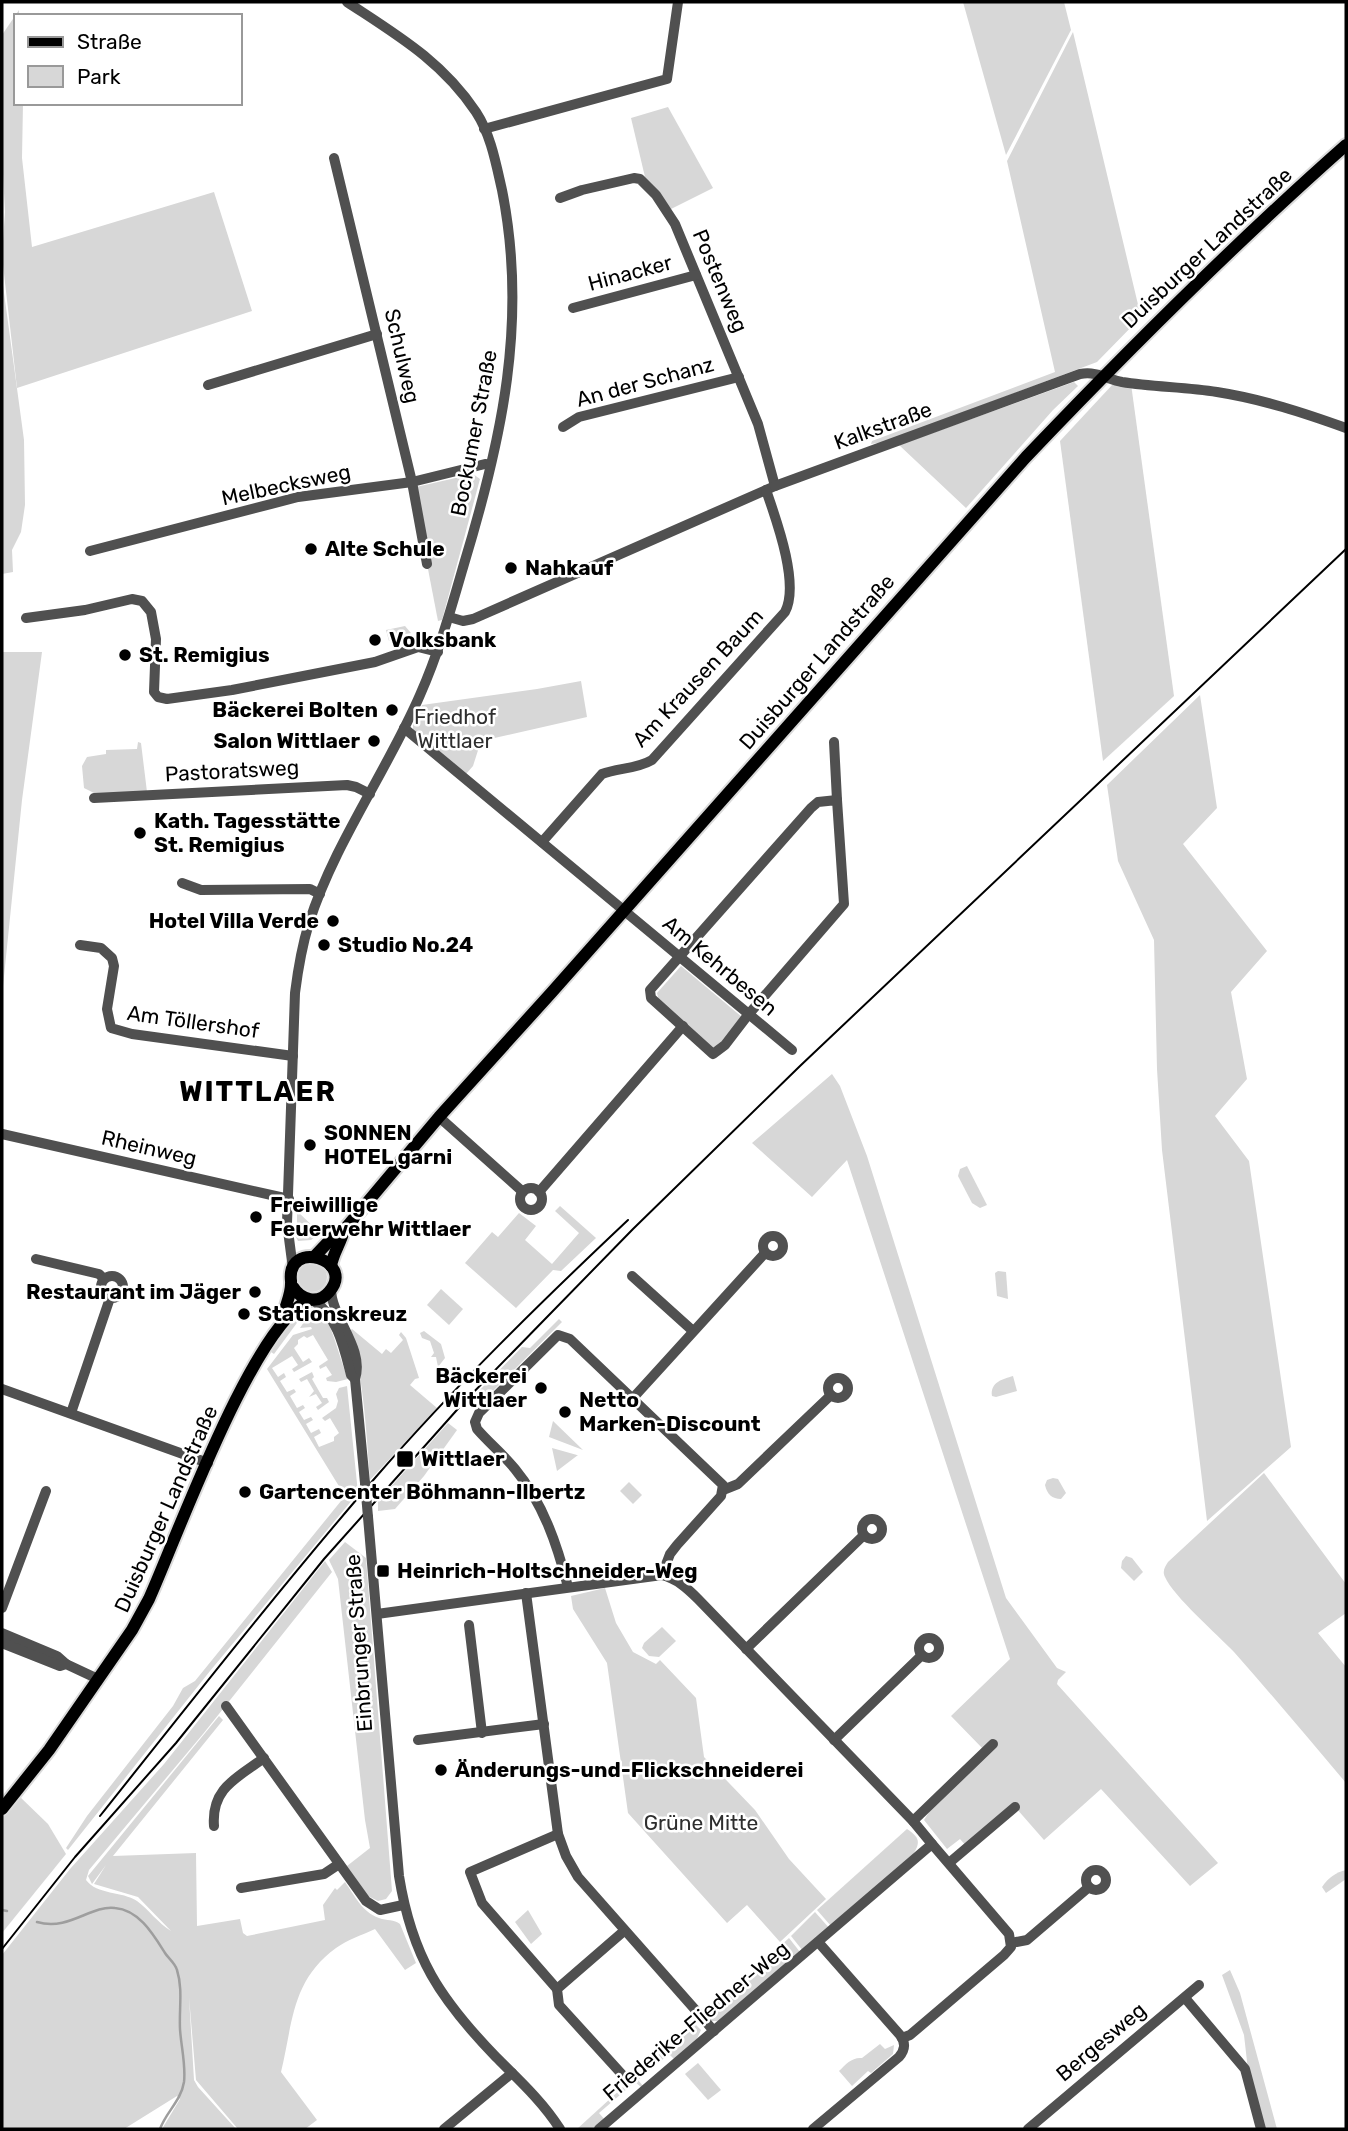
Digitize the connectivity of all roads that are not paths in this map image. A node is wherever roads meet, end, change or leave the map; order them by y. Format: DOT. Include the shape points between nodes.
graph roads {
  1 [pos="347,2"];
  2 [pos="678,2"];
  3 [pos="484,129"];
  4 [pos="1346,145"];
  5 [pos="334,158"];
  6 [pos="560,198"];
  7 [pos="696,275"];
  8 [pos="573,307"];
  9 [pos="377,334"];
  10 [pos="1104,375"];
  11 [pos="739,377"];
  12 [pos="208,385"];
  13 [pos="563,427"];
  14 [pos="1346,428"];
  15 [pos="490,465"];
  16 [pos="412,482"];
  17 [pos="770,488"];
  18 [pos="90,551"];
  19 [pos="427,564"];
  20 [pos="449,617"];
  21 [pos="26,618"];
  22 [pos="438,652"];
  23 [pos="404,729"];
  24 [pos="834,742"];
  25 [pos="370,794"];
  26 [pos="94,798"];
  27 [pos="837,800"];
  28 [pos="542,842"];
  29 [pos="182,883"];
  30 [pos="320,894"];
  31 [pos="624,910"];
  32 [pos="80,945"];
  33 [pos="680,957"];
  34 [pos="748,1015"];
  35 [pos="683,1026"];
  36 [pos="792,1050"];
  37 [pos="293,1056"];
  38 [pos="439,1117"];
  39 [pos="2,1134"];
  40 [pos="523,1192"];
  41 [pos="539,1192"];
  42 [pos="289,1199"];
  43 [pos="344,1230"];
  44 [pos="288,1237"];
  45 [pos="765,1252"];
  46 [pos="311,1257"];
  47 [pos="36,1259"];
  48 [pos="331,1266"];
  49 [pos="293,1269"];
  50 [pos="632,1276"];
  51 [pos="104,1279"];
  52 [pos="293,1287"];
  53 [pos="331,1289"];
  54 [pos="110,1298"];
  55 [pos="311,1300"];
  56 [pos="282,1322"];
  57 [pos="693,1331"];
  58 [pos="355,1379"];
  59 [pos="2,1389"];
  60 [pos="831,1395"];
  61 [pos="633,1398"];
  62 [pos="71,1413"];
  63 [pos="208,1463"];
  64 [pos="723,1490"];
  65 [pos="46,1491"];
  66 [pos="864,1535"];
  67 [pos="662,1575"];
  68 [pos="568,1587"];
  69 [pos="526,1594"];
  70 [pos="2,1608"];
  71 [pos="377,1614"];
  72 [pos="469,1625"];
  73 [pos="2,1633"];
  74 [pos="2,1643"];
  75 [pos="746,1649"];
  76 [pos="922,1656"];
  77 [pos="66,1664"];
  78 [pos="98,1679"];
  79 [pos="226,1706"];
  80 [pos="544,1724"];
  81 [pos="482,1733"];
  82 [pos="418,1740"];
  83 [pos="834,1740"];
  84 [pos="993,1744"];
  85 [pos="264,1758"];
  86 [pos="1015,1807"];
  87 [pos="2,1809"];
  88 [pos="913,1821"];
  89 [pos="214,1826"];
  90 [pos="558,1835"];
  91 [pos="932,1844"];
  92 [pos="949,1863"];
  93 [pos="339,1864"];
  94 [pos="1089,1887"];
  95 [pos="242,1888"];
  96 [pos="403,1905"];
  97 [pos="624,1931"];
  98 [pos="819,1943"];
  99 [pos="1011,1943"];
  100 [pos="1199,1985"];
  101 [pos="557,1989"];
  102 [pos="1185,1998"];
  103 [pos="714,2031"];
  104 [pos="902,2038"];
  105 [pos="512,2073"];
  106 [pos="628,2081"];
  107 [pos="444,2129"];
  108 [pos="560,2129"];
  109 [pos="599,2129"];
  110 [pos="813,2129"];
  111 [pos="1028,2129"];
  112 [pos="1261,2129"];
  1 -- 3 [label="street, Bockumer Straße" via="429,58 449,78"];
  2 -- 3 [label="street" via="667,79"];
  3 -- 15 [label="street, Bockumer Straße" via="499,176 513,270 511,360"];
  4 -- 10 [label="main road, Duisburger Landstraße"];
  5 -- 9 [label="street, Schulweg"];
  6 -- 7 [label="street, Postenweg" via="618,180 640,179 675,224"];
  7 -- 8 [label="street, Hinacker"];
  7 -- 11 [label="street, Postenweg"];
  9 -- 12 [label="street"];
  9 -- 16 [label="street, Schulweg"];
  10 -- 14 [label="street, Kalkstraße" via="1120,382 1247,398"];
  10 -- 17 [label="street, Kalkstraße" via="1080,374"];
  10 -- 31 [label="main road, Duisburger Landstraße" via="985,501"];
  11 -- 13 [label="street, An der Schanz" via="579,417"];
  11 -- 17 [label="street, Postenweg" via="758,424"];
  15 -- 16 [label="street, Melbecksweg"];
  15 -- 20 [label="street, Bockumer Straße"];
  16 -- 18 [label="street, Melbecksweg" via="298,497"];
  16 -- 19 [label="street, Schulweg"];
  17 -- 20 [label="street, Kalkstraße" via="473,619"];
  17 -- 28 [label="street, Am Krausen Baum" via="784,545 789,587 785,612 652,760 602,774"];
  20 -- 22 [label="street, Bockumer Straße"];
  21 -- 22 [label="street" via="142,601 149,608 156,639 154,692 163,699 375,662 418,647"];
  22 -- 23 [label="street, Bockumer Straße"];
  23 -- 25 [label="street, Bockumer Straße"];
  23 -- 28 [label="street, Am Kehrbesen"];
  24 -- 27 [label="street"];
  25 -- 26 [label="street, Pastoratsweg" via="347,785"];
  25 -- 30 [label="street, Bockumer Straße"];
  27 -- 33 [label="street" via="818,802 811,808"];
  27 -- 34 [label="street" via="845,904"];
  28 -- 31 [label="street, Am Kehrbesen"];
  29 -- 30 [label="street" via="201,890 310,889"];
  30 -- 37 [label="street, Bockumer Straße" via="300,955"];
  31 -- 33 [label="street, Am Kehrbesen"];
  31 -- 38 [label="main road, Duisburger Landstraße"];
  32 -- 37 [label="street, Am Töllershof" via="101,948 112,958 107,1009 111,1028"];
  33 -- 34 [label="street, Am Kehrbesen"];
  33 -- 35 [label="street" via="649,994"];
  34 -- 35 [label="street" via="713,1054"];
  34 -- 36 [label="street, Am Kehrbesen"];
  35 -- 41 [label="street"];
  37 -- 42 [label="street, Bockumer Straße"];
  38 -- 40 [label="street"];
  38 -- 43 [label="main road, Duisburger Landstraße"];
  39 -- 42 [label="street, Rheinweg"];
  40 -- 41 [label="street" via="529,1188"];
  40 -- 41 [label="street" via="521,1203 530,1209 541,1202"];
  42 -- 44 [label="street, Bockumer Straße"];
  43 -- 46 [label="main road, Duisburger Landstraße"];
  43 -- 48 [label="main road, Duisburger Landstraße"];
  44 -- 46 [label="street"];
  44 -- 49 [label="street, Bockumer Straße"];
  45 -- 57 [label="street"];
  46 -- 48 [label="main road"];
  46 -- 49 [label="main road, Duisburger Landstraße" via="300,1260"];
  47 -- 51 [label="street"];
  48 -- 53 [label="main road, Duisburger Landstraße"];
  49 -- 52 [label="main road, Duisburger Landstraße"];
  50 -- 57 [label="street"];
  51 -- 54 [label="street" via="101,1289"];
  51 -- 54 [label="street" via="115,1277 122,1284 120,1295"];
  52 -- 55 [label="main road"];
  52 -- 56 [label="main road, Duisburger Landstraße"];
  53 -- 55 [label="main road, Duisburger Landstraße" via="326,1296"];
  53 -- 58 [label="street, Einbrunger Straße" via="349,1337 357,1368"];
  54 -- 62 [label="street"];
  55 -- 56 [label="main road, Duisburger Landstraße"];
  55 -- 58 [label="street, Einbrunger Straße" via="334,1322"];
  56 -- 63 [label="main road, Duisburger Landstraße" via="241,1389"];
  57 -- 61 [label="street"];
  58 -- 71 [label="street, Einbrunger Straße, bridge"];
  59 -- 62 [label="street"];
  60 -- 64 [label="street" via="738,1484"];
  61 -- 64 [label="street" via="720,1480"];
  61 -- 68 [label="street" via="570,1339 558,1335 477,1416 477,1429 537,1500 557,1543"];
  62 -- 63 [label="street"];
  63 -- 78 [label="main road, Duisburger Landstraße" via="149,1599"];
  64 -- 67 [label="street" via="670,1554"];
  65 -- 70 [label="street"];
  66 -- 75 [label="street"];
  67 -- 68 [label="street"];
  67 -- 75 [label="street" via="685,1586"];
  68 -- 69 [label="street"];
  69 -- 71 [label="street"];
  69 -- 80 [label="street"];
  71 -- 96 [label="street, Einbrunger Straße"];
  72 -- 81 [label="street"];
  73 -- 77 [label="street"];
  74 -- 77 [label="street" via="60,1666"];
  75 -- 83 [label="street"];
  76 -- 83 [label="street"];
  77 -- 78 [label="street"];
  78 -- 87 [label="main road, Duisburger Landstraße"];
  79 -- 85 [label="street"];
  80 -- 81 [label="street"];
  80 -- 90 [label="street"];
  81 -- 82 [label="street"];
  83 -- 88 [label="street"];
  84 -- 88 [label="street"];
  85 -- 89 [label="street" via="222,1790 213,1811"];
  85 -- 93 [label="street"];
  86 -- 92 [label="street"];
  88 -- 91 [label="street"];
  90 -- 97 [label="street" via="578,1877"];
  90 -- 101 [label="street" via="470,1872 482,1903"];
  91 -- 92 [label="street"];
  91 -- 98 [label="street, Friederike-Fliedner-Weg"];
  92 -- 99 [label="street" via="1009,1934"];
  93 -- 95 [label="street" via="324,1874"];
  93 -- 96 [label="street" via="371,1906 380,1910"];
  94 -- 99 [label="street" via="1027,1940"];
  96 -- 105 [label="street, Einbrunger Straße" via="439,1989"];
  97 -- 101 [label="street"];
  97 -- 103 [label="street"];
  98 -- 103 [label="street, Friederike-Fliedner-Weg"];
  98 -- 104 [label="street, Friederike-Fliedner-Weg"];
  99 -- 104 [label="street" via="1004,1955"];
  100 -- 102 [label="street, Bergesweg"];
  101 -- 106 [label="street" via="559,2006"];
  102 -- 111 [label="street, Bergesweg"];
  102 -- 112 [label="street" via="1245,2069"];
  103 -- 109 [label="street, Friederike-Fliedner-Weg"];
  104 -- 110 [label="street" via="902,2054"];
  105 -- 107 [label="street"];
  105 -- 108 [label="street, Einbrunger Straße"];
}
